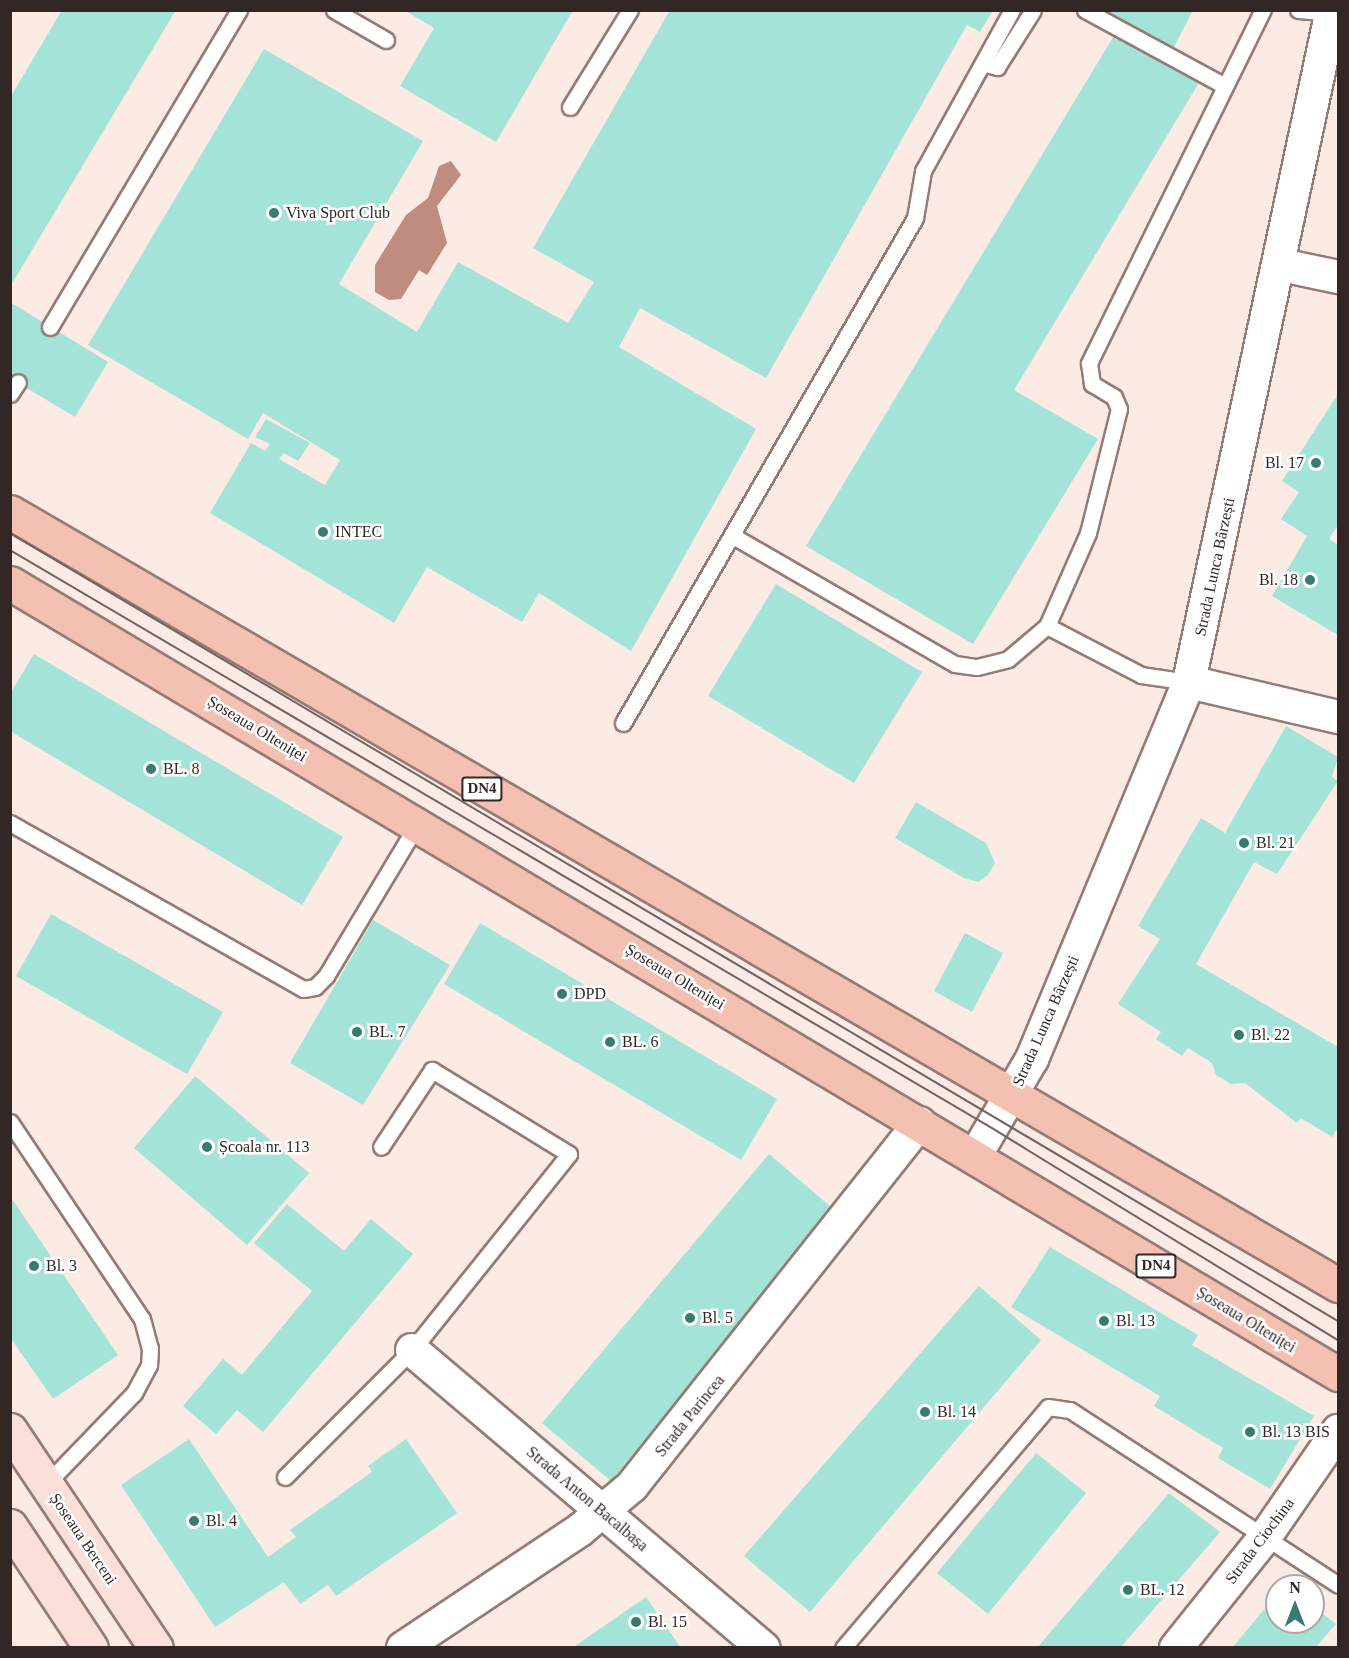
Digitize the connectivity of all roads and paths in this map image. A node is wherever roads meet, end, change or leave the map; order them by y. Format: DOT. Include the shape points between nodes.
graph roads {
  1 [pos="239,10"];
  2 [pos="334,10"];
  3 [pos="630,10"];
  4 [pos="1012,10"];
  5 [pos="1033,10"];
  6 [pos="1085,10"];
  7 [pos="1263,10"];
  8 [pos="1298,10"];
  9 [pos="1332,12"];
  10 [pos="386,40"];
  11 [pos="983,63"];
  12 [pos="1225,86"];
  13 [pos="570,107"];
  14 [pos="1281,264"];
  15 [pos="1338,277"];
  16 [pos="50,327"];
  17 [pos="10,512"];
  18 [pos="732,536"];
  19 [pos="10,583"];
  20 [pos="1047,626"];
  21 [pos="1189,682"];
  22 [pos="1338,717"];
  23 [pos="623,723"];
  24 [pos="10,823"];
  25 [pos="418,823"];
  26 [pos="1012,1096"];
  27 [pos="10,1122"];
  28 [pos="920,1124"];
  29 [pos="381,1147"];
  30 [pos="975,1156"];
  31 [pos="1338,1285"];
  32 [pos="411,1350"];
  33 [pos="1338,1374"];
  34 [pos="10,1430"];
  35 [pos="1338,1431"];
  36 [pos="285,1478"];
  37 [pos="46,1484"];
  38 [pos="603,1512"];
  39 [pos="10,1526"];
  40 [pos="1265,1538"];
  41 [pos="1338,1585"];
  42 [pos="758,1646"];
  43 [pos="91,1647"];
  44 [pos="156,1647"];
  45 [pos="403,1647"];
  46 [pos="843,1647"];
  47 [pos="1176,1647"];
  1 -- 16 [label="lane"];
  2 -- 10 [label="lane"];
  3 -- 13 [label="lane"];
  4 -- 11 [label="lane"];
  5 -- 11 [label="lane" via="997,67"];
  6 -- 12 [label="lane"];
  7 -- 12 [label="lane"];
  8 -- 9 [label="lane"];
  9 -- 14 [label="street, Strada Lunca Bârzești"];
  11 -- 18 [label="lane" via="923,171 915,218"];
  12 -- 20 [label="lane" via="1089,363 1092,384 1114,397 1119,409 1088,533"];
  14 -- 15 [label="street"];
  14 -- 21 [label="street, Strada Lunca Bârzești"];
  17 -- 26 [label="main road, DN4"];
  18 -- 20 [label="lane" via="955,664 977,667 1008,659"];
  18 -- 23 [label="lane"];
  19 -- 25 [label="main road, Șoseaua Olteniței / DN4"];
  20 -- 21 [label="lane" via="1141,675"];
  21 -- 22 [label="street"];
  21 -- 26 [label="street, Strada Lunca Bârzești" via="1041,1038"];
  24 -- 25 [label="lane" via="303,989 315,987 326,976"];
  25 -- 28 [label="main road, Șoseaua Olteniței / DN4"];
  26 -- 30 [label="street, Strada Lunca Bârzești"];
  26 -- 31 [label="main road, DN4"];
  27 -- 37 [label="lane" via="142,1319 150,1348 149,1365 134,1393"];
  28 -- 30 [label="main road, Șoseaua Olteniței / DN4"];
  28 -- 38 [label="street, Strada Parincea" via="646,1471"];
  29 -- 32 [label="lane" via="432,1070 569,1154"];
  30 -- 33 [label="main road, Șoseaua Olteniței / DN4"];
  32 -- 36 [label="lane"];
  32 -- 38 [label="street, Strada Anton Bacalbașa"];
  34 -- 37 [label="main road, Șoseaua Berceni"];
  35 -- 40 [label="street, Strada Ciochina"];
  37 -- 44 [label="main road, Șoseaua Berceni"];
  38 -- 42 [label="street, Strada Anton Bacalbașa"];
  38 -- 45 [label="street, Strada Parincea"];
  39 -- 43 [label="main road"];
  40 -- 41 [label="lane"];
  40 -- 46 [label="lane" via="1070,1410 1048,1407"];
  40 -- 47 [label="street, Strada Ciochina"];
}
